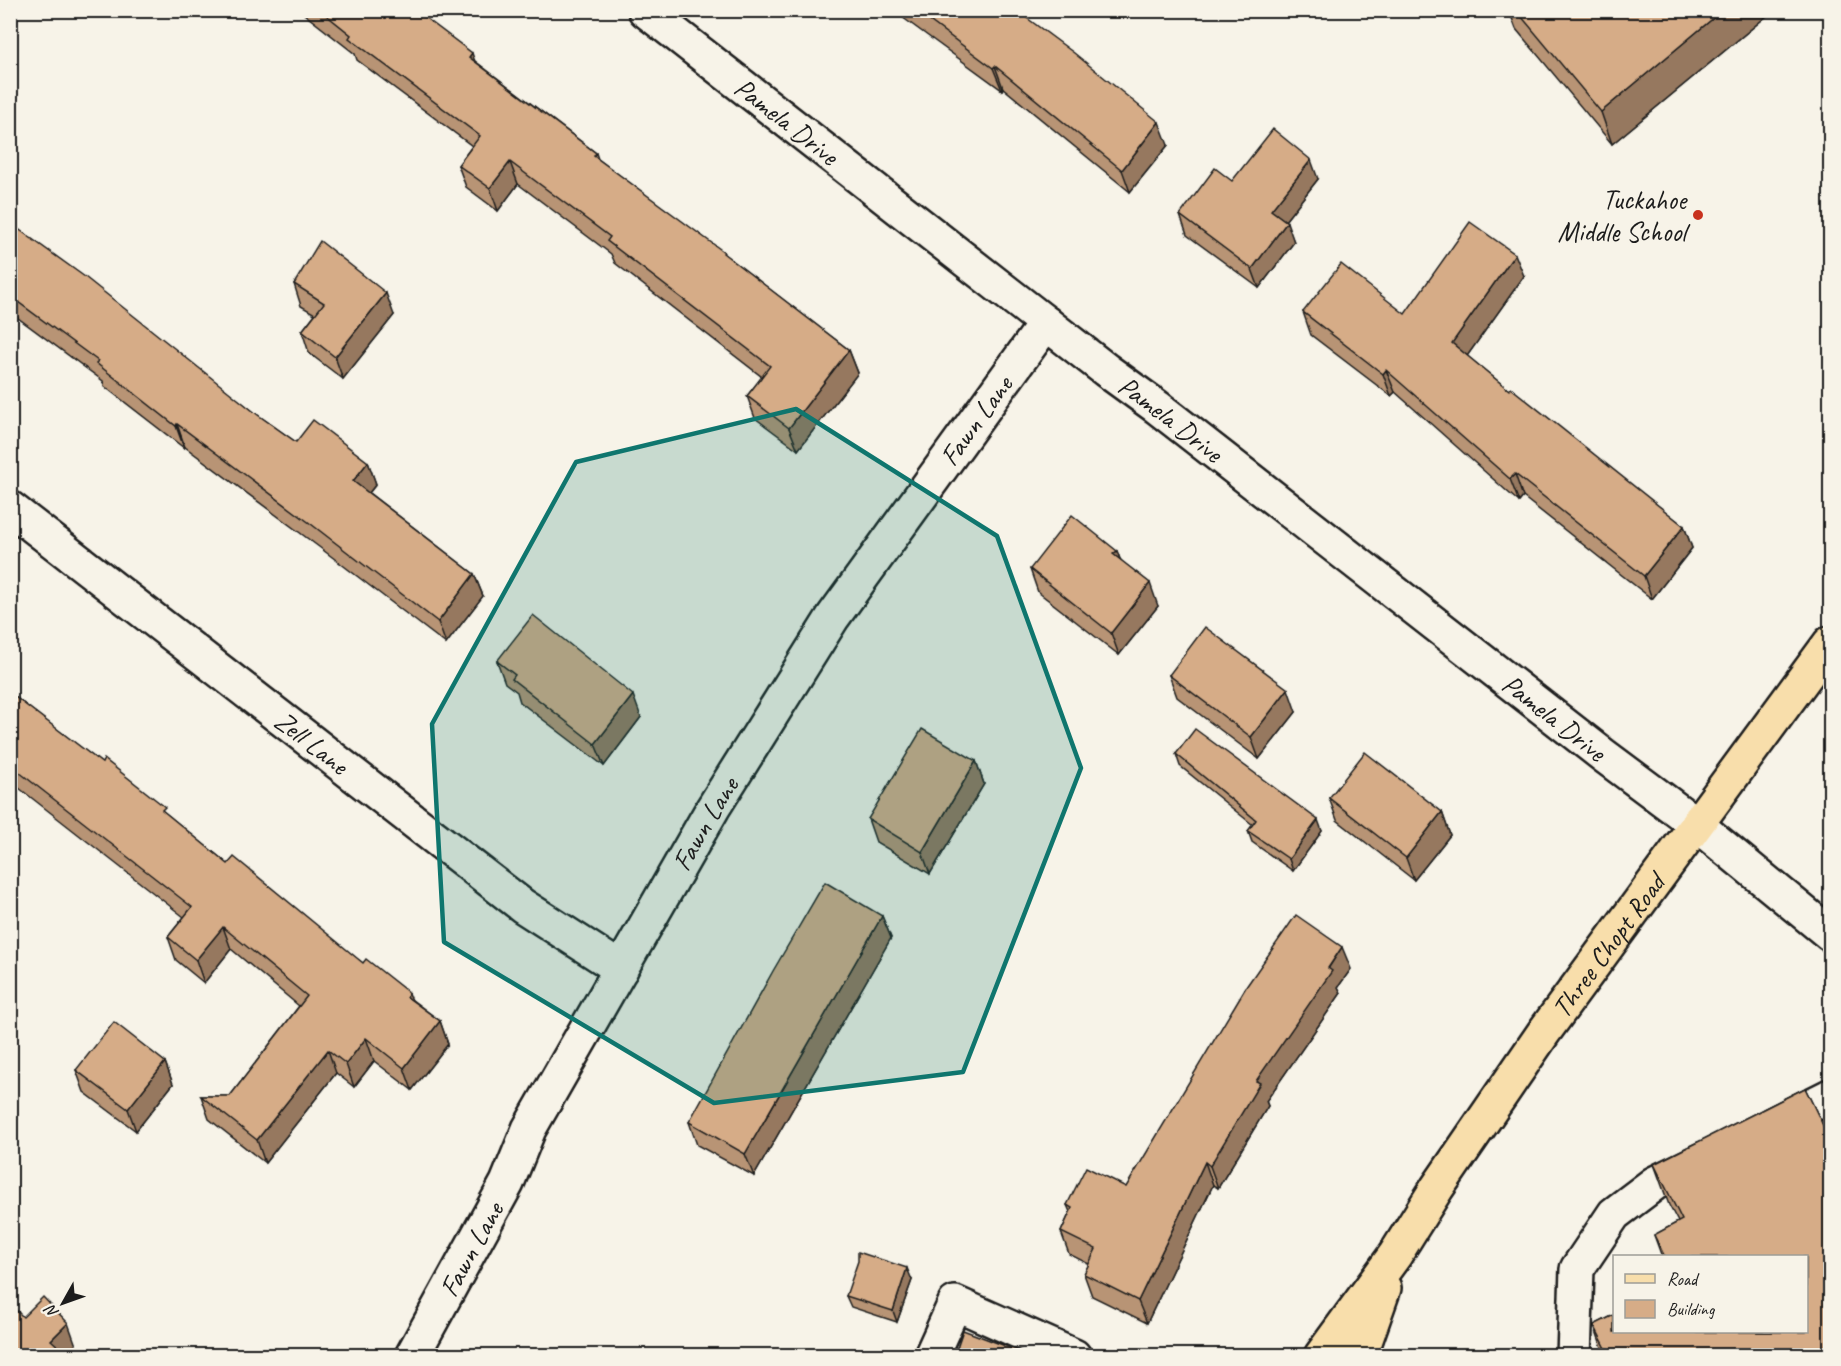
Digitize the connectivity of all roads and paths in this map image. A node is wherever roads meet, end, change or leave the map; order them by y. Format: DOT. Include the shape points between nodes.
graph roads {
  1 [pos="645,10"];
  2 [pos="1046,323"];
  3 [pos="10,508"];
  4 [pos="1830,643"];
  5 [pos="1697,825"];
  6 [pos="1830,934"];
  7 [pos="621,969"];
  8 [pos="1830,1096"];
  9 [pos="1395,1255"];
  10 [pos="412,1356"];
  11 [pos="932,1356"];
  12 [pos="1074,1356"];
  13 [pos="1321,1356"];
  14 [pos="1360,1356"];
  15 [pos="1574,1356"];
  1 -- 2 [label="street, Pamela Drive"];
  2 -- 5 [label="street, Pamela Drive"];
  2 -- 7 [label="street, Fawn Lane" via="833,617 713,808"];
  3 -- 7 [label="street, Zell Lane" via="523,906"];
  4 -- 5 [label="main road, Three Chopt Road"];
  5 -- 6 [label="street, Pamela Drive"];
  5 -- 9 [label="main road, Three Chopt Road" via="1544,1032"];
  7 -- 10 [label="street, Fawn Lane" via="529,1129 507,1183"];
  8 -- 15 [label="street" via="1654,1184 1614,1214 1577,1269"];
  9 -- 13 [label="main road, Three Chopt Road"];
  9 -- 14 [label="main road, Three Chopt Road"];
  11 -- 12 [label="street" via="955,1303"];
}
